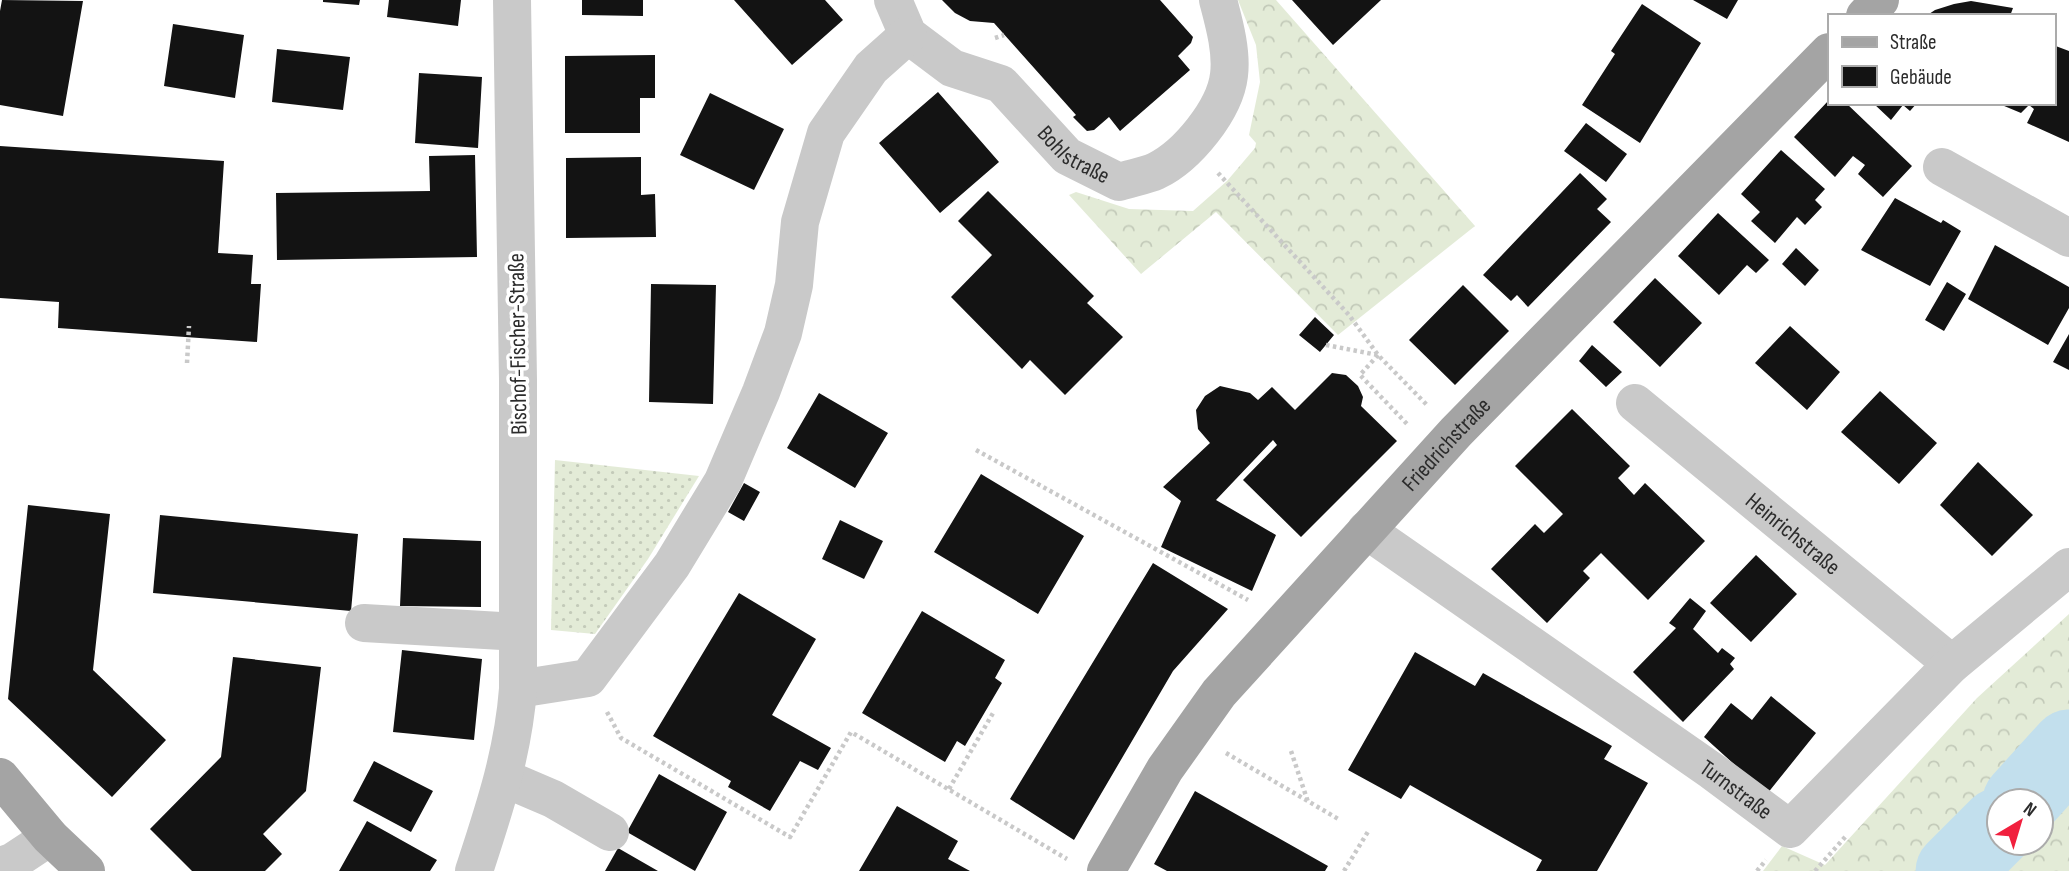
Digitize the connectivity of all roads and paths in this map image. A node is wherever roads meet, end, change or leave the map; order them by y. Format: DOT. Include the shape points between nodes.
graph roads {
  1 [pos="512,0"];
  2 [pos="893,0"];
  3 [pos="1218,0"];
  4 [pos="908,35"];
  5 [pos="1828,53"];
  6 [pos="1942,167"];
  7 [pos="1225,180"];
  8 [pos="2069,237"];
  9 [pos="189,326"];
  10 [pos="1326,345"];
  11 [pos="1378,355"];
  12 [pos="187,363"];
  13 [pos="1635,403"];
  14 [pos="1426,405"];
  15 [pos="1413,430"];
  16 [pos="976,450"];
  17 [pos="1366,530"];
  18 [pos="2069,567"];
  19 [pos="1286,621"];
  20 [pos="364,623"];
  21 [pos="518,632"];
  22 [pos="1952,664"];
  23 [pos="518,689"];
  24 [pos="993,713"];
  25 [pos="1191,732"];
  26 [pos="621,738"];
  27 [pos="1291,751"];
  28 [pos="0,777"];
  29 [pos="504,778"];
  30 [pos="949,789"];
  31 [pos="1308,802"];
  32 [pos="1340,820"];
  33 [pos="1370,830"];
  34 [pos="610,832"];
  35 [pos="50,837"];
  36 [pos="0,866"];
  37 [pos="1091,868"];
  38 [pos="86,871"];
  39 [pos="474,871"];
  40 [pos="1344,871"];
  1 -- 21 [label="street, Bischof-Fischer-Straße"];
  2 -- 4 [label="street, Bohlstraße"];
  3 -- 4 [label="street, Bohlstraße" via="1226,30 1229,74 1222,102 1192,144 1175,158 1156,171 1119,182 1067,156 1001,84 952,68"];
  4 -- 23 [label="street" via="871,68 826,133 800,222 794,285 782,333 723,481 672,565 588,678"];
  5 -- 17 [label="main road, Friedrichstraße" via="1456,432"];
  6 -- 8 [label="street"];
  7 -- 11 [label="path" via="1349,315"];
  9 -- 12 [label="path"];
  10 -- 11 [label="path"];
  11 -- 14 [label="path"];
  11 -- 15 [label="path" via="1360,375"];
  13 -- 22 [label="street, Heinrichstraße"];
  16 -- 19 [label="path"];
  17 -- 19 [label="main road, Friedrichstraße"];
  17 -- 22 [label="street, Turnstraße" via="1790,829"];
  18 -- 22 [label="street, Turnstraße"];
  19 -- 25 [label="main road, Friedrichstraße" via="1219,693"];
  20 -- 21 [label="street"];
  21 -- 23 [label="street, Bischof-Fischer-Straße"];
  23 -- 29 [label="street, Bischof-Fischer-Straße"];
  24 -- 30 [label="path"];
  25 -- 31 [label="path"];
  25 -- 37 [label="main road, Friedrichstraße"];
  26 -- 30 [label="path" via="790,836 851,732"];
  27 -- 31 [label="path"];
  28 -- 35 [label="main road"];
  29 -- 34 [label="street" via="553,799"];
  29 -- 39 [label="street, Bischof-Fischer-Straße"];
  30 -- 37 [label="path"];
  31 -- 32 [label="path"];
  33 -- 40 [label="path"];
  35 -- 36 [label="street"];
  35 -- 38 [label="main road"];
}
